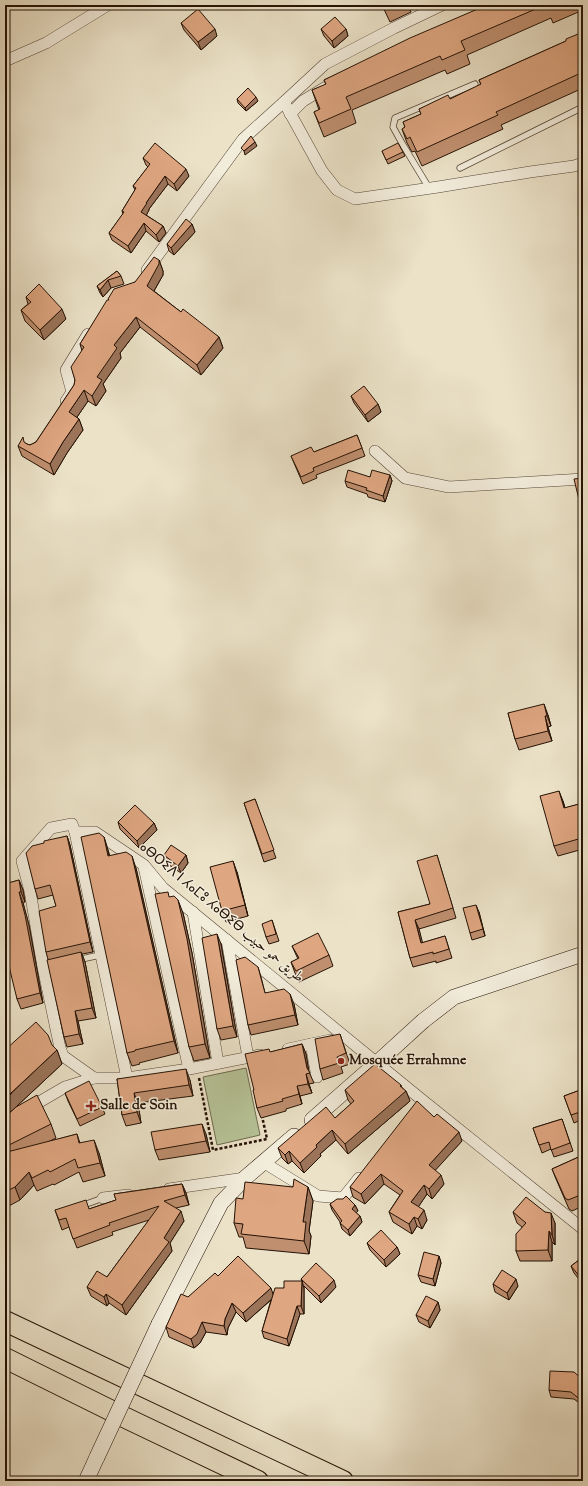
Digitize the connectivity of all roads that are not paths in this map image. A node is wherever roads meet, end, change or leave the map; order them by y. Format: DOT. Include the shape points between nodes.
graph roads {
  1 [pos="108,5"];
  2 [pos="442,5"];
  3 [pos="5,60"];
  4 [pos="333,83"];
  5 [pos="475,84"];
  6 [pos="284,102"];
  7 [pos="583,107"];
  8 [pos="290,114"];
  9 [pos="583,163"];
  10 [pos="460,168"];
  11 [pos="430,189"];
  12 [pos="138,282"];
  13 [pos="94,326"];
  14 [pos="59,411"];
  15 [pos="375,452"];
  16 [pos="583,479"];
  17 [pos="75,832"];
  18 [pos="144,865"];
  19 [pos="193,912"];
  20 [pos="227,940"];
  21 [pos="583,954"];
  22 [pos="100,955"];
  23 [pos="71,961"];
  24 [pos="346,1037"];
  25 [pos="311,1044"];
  26 [pos="248,1057"];
  27 [pos="218,1063"];
  28 [pos="377,1063"];
  29 [pos="193,1068"];
  30 [pos="317,1077"];
  31 [pos="94,1078"];
  32 [pos="126,1078"];
  33 [pos="5,1125"];
  34 [pos="263,1162"];
  35 [pos="367,1167"];
  36 [pos="245,1178"];
  37 [pos="158,1190"];
  38 [pos="143,1193"];
  39 [pos="103,1198"];
  40 [pos="79,1207"];
  41 [pos="583,1229"];
  42 [pos="5,1321"];
  43 [pos="5,1358"];
  44 [pos="86,1481"];
  45 [pos="258,1481"];
  46 [pos="343,1481"];
  1 -- 3 [label="street" via="46,43"];
  2 -- 6 [label="street" via="324,64"];
  4 -- 8 [label="street" via="303,101"];
  5 -- 11 [label="lane" via="394,118 393,127"];
  6 -- 8 [label="street"];
  6 -- 12 [label="street" via="243,139"];
  7 -- 10 [label="lane"];
  8 -- 11 [label="street" via="322,171 337,190 355,199"];
  9 -- 11 [label="street"];
  13 -- 14 [label="street" via="66,370 72,392"];
  15 -- 16 [label="street" via="405,478 448,487"];
  17 -- 18 [label="street, ⴰⴱⵔⵉⴷ ⵏ ⵃⴰⵎⵓ ⵃⴰⴱⵉⴱ طريق حمو حبيب" via="96,832"];
  17 -- 22 [label="street"];
  17 -- 31 [label="street, ⴰⴱⵔⵉⴷ ⵏ ⵃⴰⵎⵓ ⵃⴰⴱⵉⴱ طريق حمو حبيب" via="72,824 51,828 22,861 46,966 60,1048 63,1056"];
  18 -- 19 [label="street, ⴰⴱⵔⵉⴷ ⵏ ⵃⴰⵎⵓ ⵃⴰⴱⵉⴱ طريق حمو حبيب" via="163,888"];
  18 -- 29 [label="street"];
  19 -- 20 [label="street, ⴰⴱⵔⵉⴷ ⵏ ⵃⴰⵎⵓ ⵃⴰⴱⵉⴱ طريق حمو حبيب"];
  19 -- 27 [label="street"];
  20 -- 24 [label="street, ⴰⴱⵔⵉⴷ ⵏ ⵃⴰⵎⵓ ⵃⴰⴱⵉⴱ طريق حمو حبيب"];
  20 -- 26 [label="street"];
  21 -- 28 [label="main road" via="454,997 423,1020"];
  22 -- 23 [label="lane"];
  22 -- 32 [label="street"];
  24 -- 25 [label="street"];
  24 -- 28 [label="street, ⴰⴱⵔⵉⴷ ⵏ ⵃⴰⵎⵓ ⵃⴰⴱⵉⴱ طريق حمو حبيب"];
  25 -- 26 [label="street"];
  25 -- 30 [label="street"];
  26 -- 27 [label="street"];
  27 -- 29 [label="street"];
  28 -- 34 [label="main road"];
  28 -- 41 [label="street, ⴰⴱⵔⵉⴷ ⵏ ⵃⴰⵎⵓ ⵃⴰⴱⵉⴱ طريق حمو حبيب" via="419,1102"];
  29 -- 32 [label="street"];
  31 -- 32 [label="street"];
  31 -- 33 [label="street" via="65,1087 17,1115"];
  34 -- 35 [label="street" via="318,1196 343,1198"];
  34 -- 36 [label="main road"];
  36 -- 37 [label="street"];
  36 -- 44 [label="main road, bridge" via="221,1203 159,1324"];
  38 -- 39 [label="street"];
  39 -- 40 [label="lane"];
  42 -- 46 [label="highway"];
  43 -- 45 [label="highway"];
}
